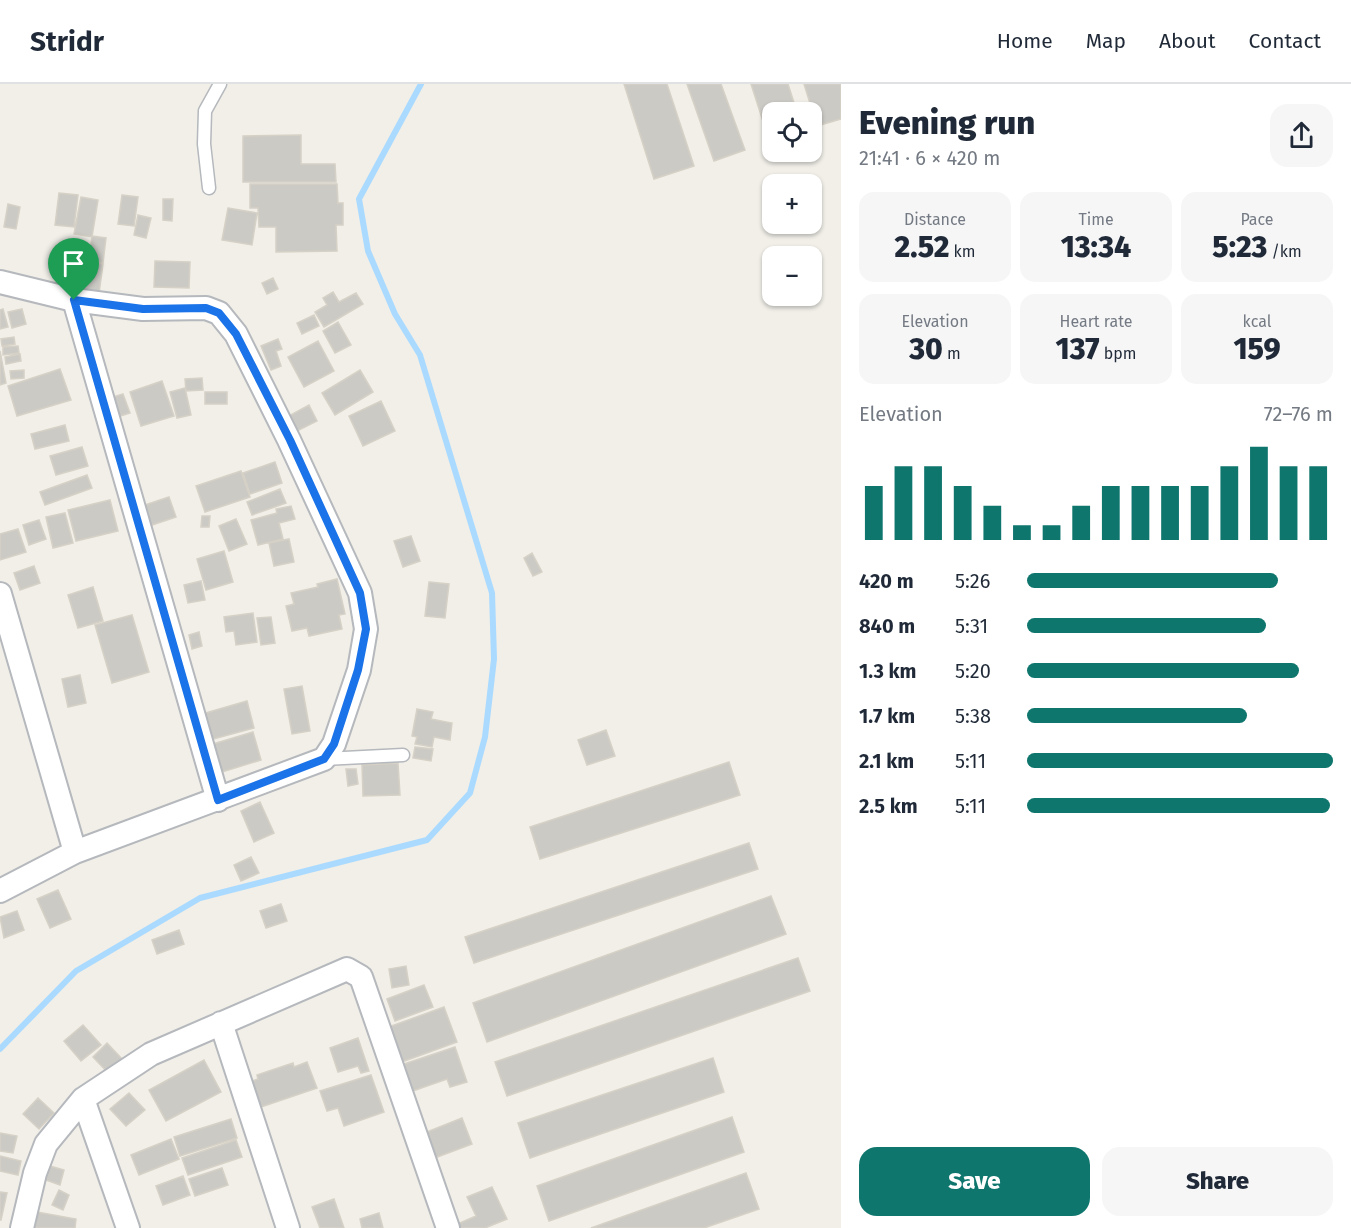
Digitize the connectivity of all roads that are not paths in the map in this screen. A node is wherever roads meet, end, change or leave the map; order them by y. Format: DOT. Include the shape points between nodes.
graph roads {
  1 [pos="220,84"];
  2 [pos="209,188"];
  3 [pos="0,282"];
  4 [pos="74,300"];
  5 [pos="0,594"];
  6 [pos="404,755"];
  7 [pos="324,759"];
  8 [pos="218,800"];
  9 [pos="75,852"];
  10 [pos="0,891"];
  11 [pos="221,1023"];
  12 [pos="83,1099"];
  13 [pos="22,1228"];
  14 [pos="128,1228"];
  15 [pos="288,1228"];
  16 [pos="448,1228"];
  1 -- 2 [label="lane" via="206,111 204,144"];
  3 -- 4 [label="street"];
  4 -- 7 [label="street" via="143,309 206,308 219,313 236,334 360,593 366,629 358,670 334,744"];
  4 -- 8 [label="street"];
  5 -- 9 [label="street"];
  6 -- 7 [label="lane"];
  7 -- 8 [label="street"];
  8 -- 9 [label="street"];
  9 -- 10 [label="street"];
  11 -- 12 [label="street" via="151,1054"];
  11 -- 15 [label="street"];
  11 -- 16 [label="street" via="344,969 356,972 361,977"];
  12 -- 13 [label="street" via="46,1143"];
  12 -- 14 [label="street"];
}
